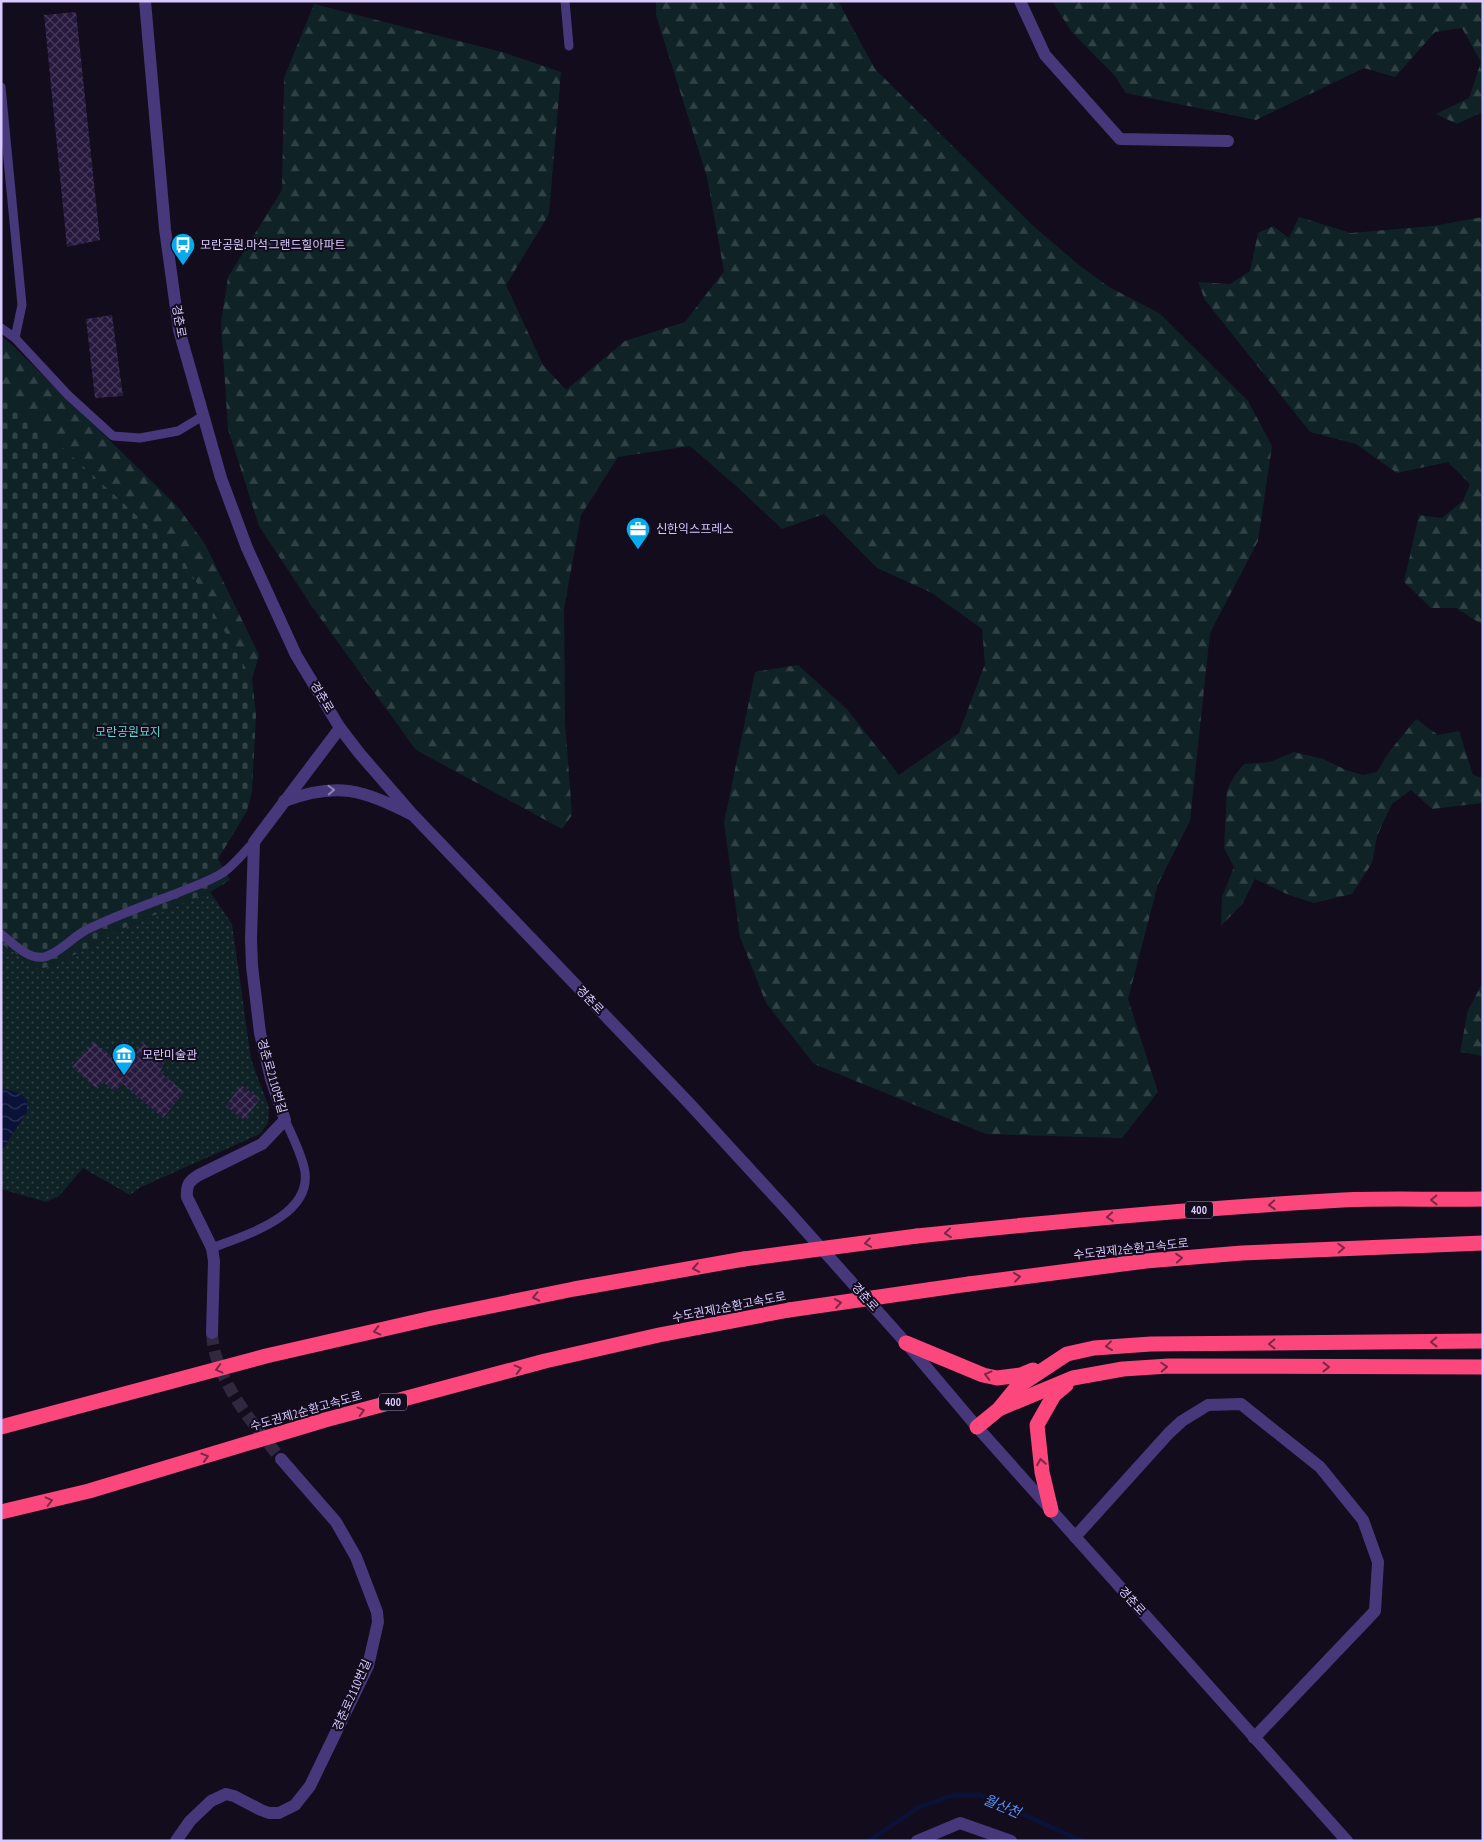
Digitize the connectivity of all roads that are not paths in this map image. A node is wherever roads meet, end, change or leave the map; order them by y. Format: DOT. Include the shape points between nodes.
graph roads {
  1 [pos="145,1"];
  2 [pos="565,1"];
  3 [pos="1020,1"];
  4 [pos="569,46"];
  5 [pos="1,87"];
  6 [pos="1228,142"];
  7 [pos="1,328"];
  8 [pos="15,338"];
  9 [pos="204,416"];
  10 [pos="340,728"];
  11 [pos="284,801"];
  12 [pos="413,815"];
  13 [pos="254,842"];
  14 [pos="1,934"];
  15 [pos="285,1120"];
  16 [pos="1483,1199"];
  17 [pos="1483,1243"];
  18 [pos="1413,1245"];
  19 [pos="212,1248"];
  20 [pos="1483,1253"];
  21 [pos="212,1333"];
  22 [pos="1483,1341"];
  23 [pos="906,1343"];
  24 [pos="1067,1354"];
  25 [pos="1483,1367"];
  26 [pos="1073,1378"];
  27 [pos="1000,1409"];
  28 [pos="1,1427"];
  29 [pos="978,1427"];
  30 [pos="281,1459"];
  31 [pos="1051,1510"];
  32 [pos="1,1512"];
  33 [pos="1075,1537"];
  34 [pos="1254,1738"];
  35 [pos="176,1841"];
  36 [pos="917,1841"];
  37 [pos="1011,1841"];
  38 [pos="1346,1841"];
  1 -- 9 [label="street, 경춘로" via="165,229 179,330"];
  2 -- 4 [label="lane"];
  3 -- 6 [label="street" via="1045,55 1120,139"];
  5 -- 8 [label="lane" via="22,306"];
  7 -- 8 [label="lane"];
  8 -- 9 [label="lane" via="68,395 113,436 140,438 178,431"];
  9 -- 10 [label="street, 경춘로" via="221,478 247,548 296,655"];
  10 -- 11 [label="street"];
  10 -- 12 [label="street, 경춘로"];
  11 -- 12 [label="street, one-way" via="313,792 347,790 365,794"];
  11 -- 13 [label="street"];
  12 -- 23 [label="street, 경춘로" via="688,1102"];
  13 -- 14 [label="lane" via="230,867 210,880 116,916 84,931 44,957 26,953"];
  13 -- 15 [label="street, 경춘로2110번길" via="252,948 260,1033"];
  15 -- 19 [label="lane" via="306,1179 298,1199 268,1226"];
  15 -- 19 [label="street, 경춘로2110번길" via="262,1144 198,1175 186,1187 189,1202"];
  16 -- 28 [label="highway, 400, one-way, bridge" via="1344,1200 1199,1210 917,1236 744,1259 432,1318 266,1356"];
  17 -- 18 [label="highway, 수도권제2순환고속도로 / 400"];
  18 -- 20 [label="highway"];
  32 -- 18 [label="highway, 수도권제2순환고속도로 / 400, one-way, bridge" via="90,1491 325,1420 545,1361 789,1310 1146,1261"];
  19 -- 21 [label="street, 경춘로2110번길"];
  22 -- 24 [label="highway, one-way" via="1151,1344 1103,1347"];
  24 -- 23 [label="highway, one-way" via="1020,1375 997,1378"];
  23 -- 29 [label="street, 경춘로"];
  24 -- 27 [label="highway" via="1017,1388"];
  26 -- 25 [label="highway, one-way" via="1169,1366"];
  26 -- 27 [label="highway"];
  31 -- 26 [label="highway, one-way" via="1042,1472 1037,1425 1054,1395"];
  27 -- 29 [label="highway"];
  29 -- 31 [label="street, 경춘로"];
  30 -- 35 [label="street, 경춘로2110번길" via="336,1522 356,1557 377,1612 378,1622 368,1666 310,1786 295,1806 279,1813 269,1813 226,1794 211,1801"];
  31 -- 33 [label="street, 경춘로"];
  33 -- 34 [label="street, 경춘로"];
  33 -- 34 [label="street" via="1169,1432 1208,1405 1241,1404 1320,1467 1363,1520 1378,1562 1375,1611"];
  34 -- 38 [label="street, 경춘로"];
  36 -- 37 [label="street" via="960,1823"];
}
